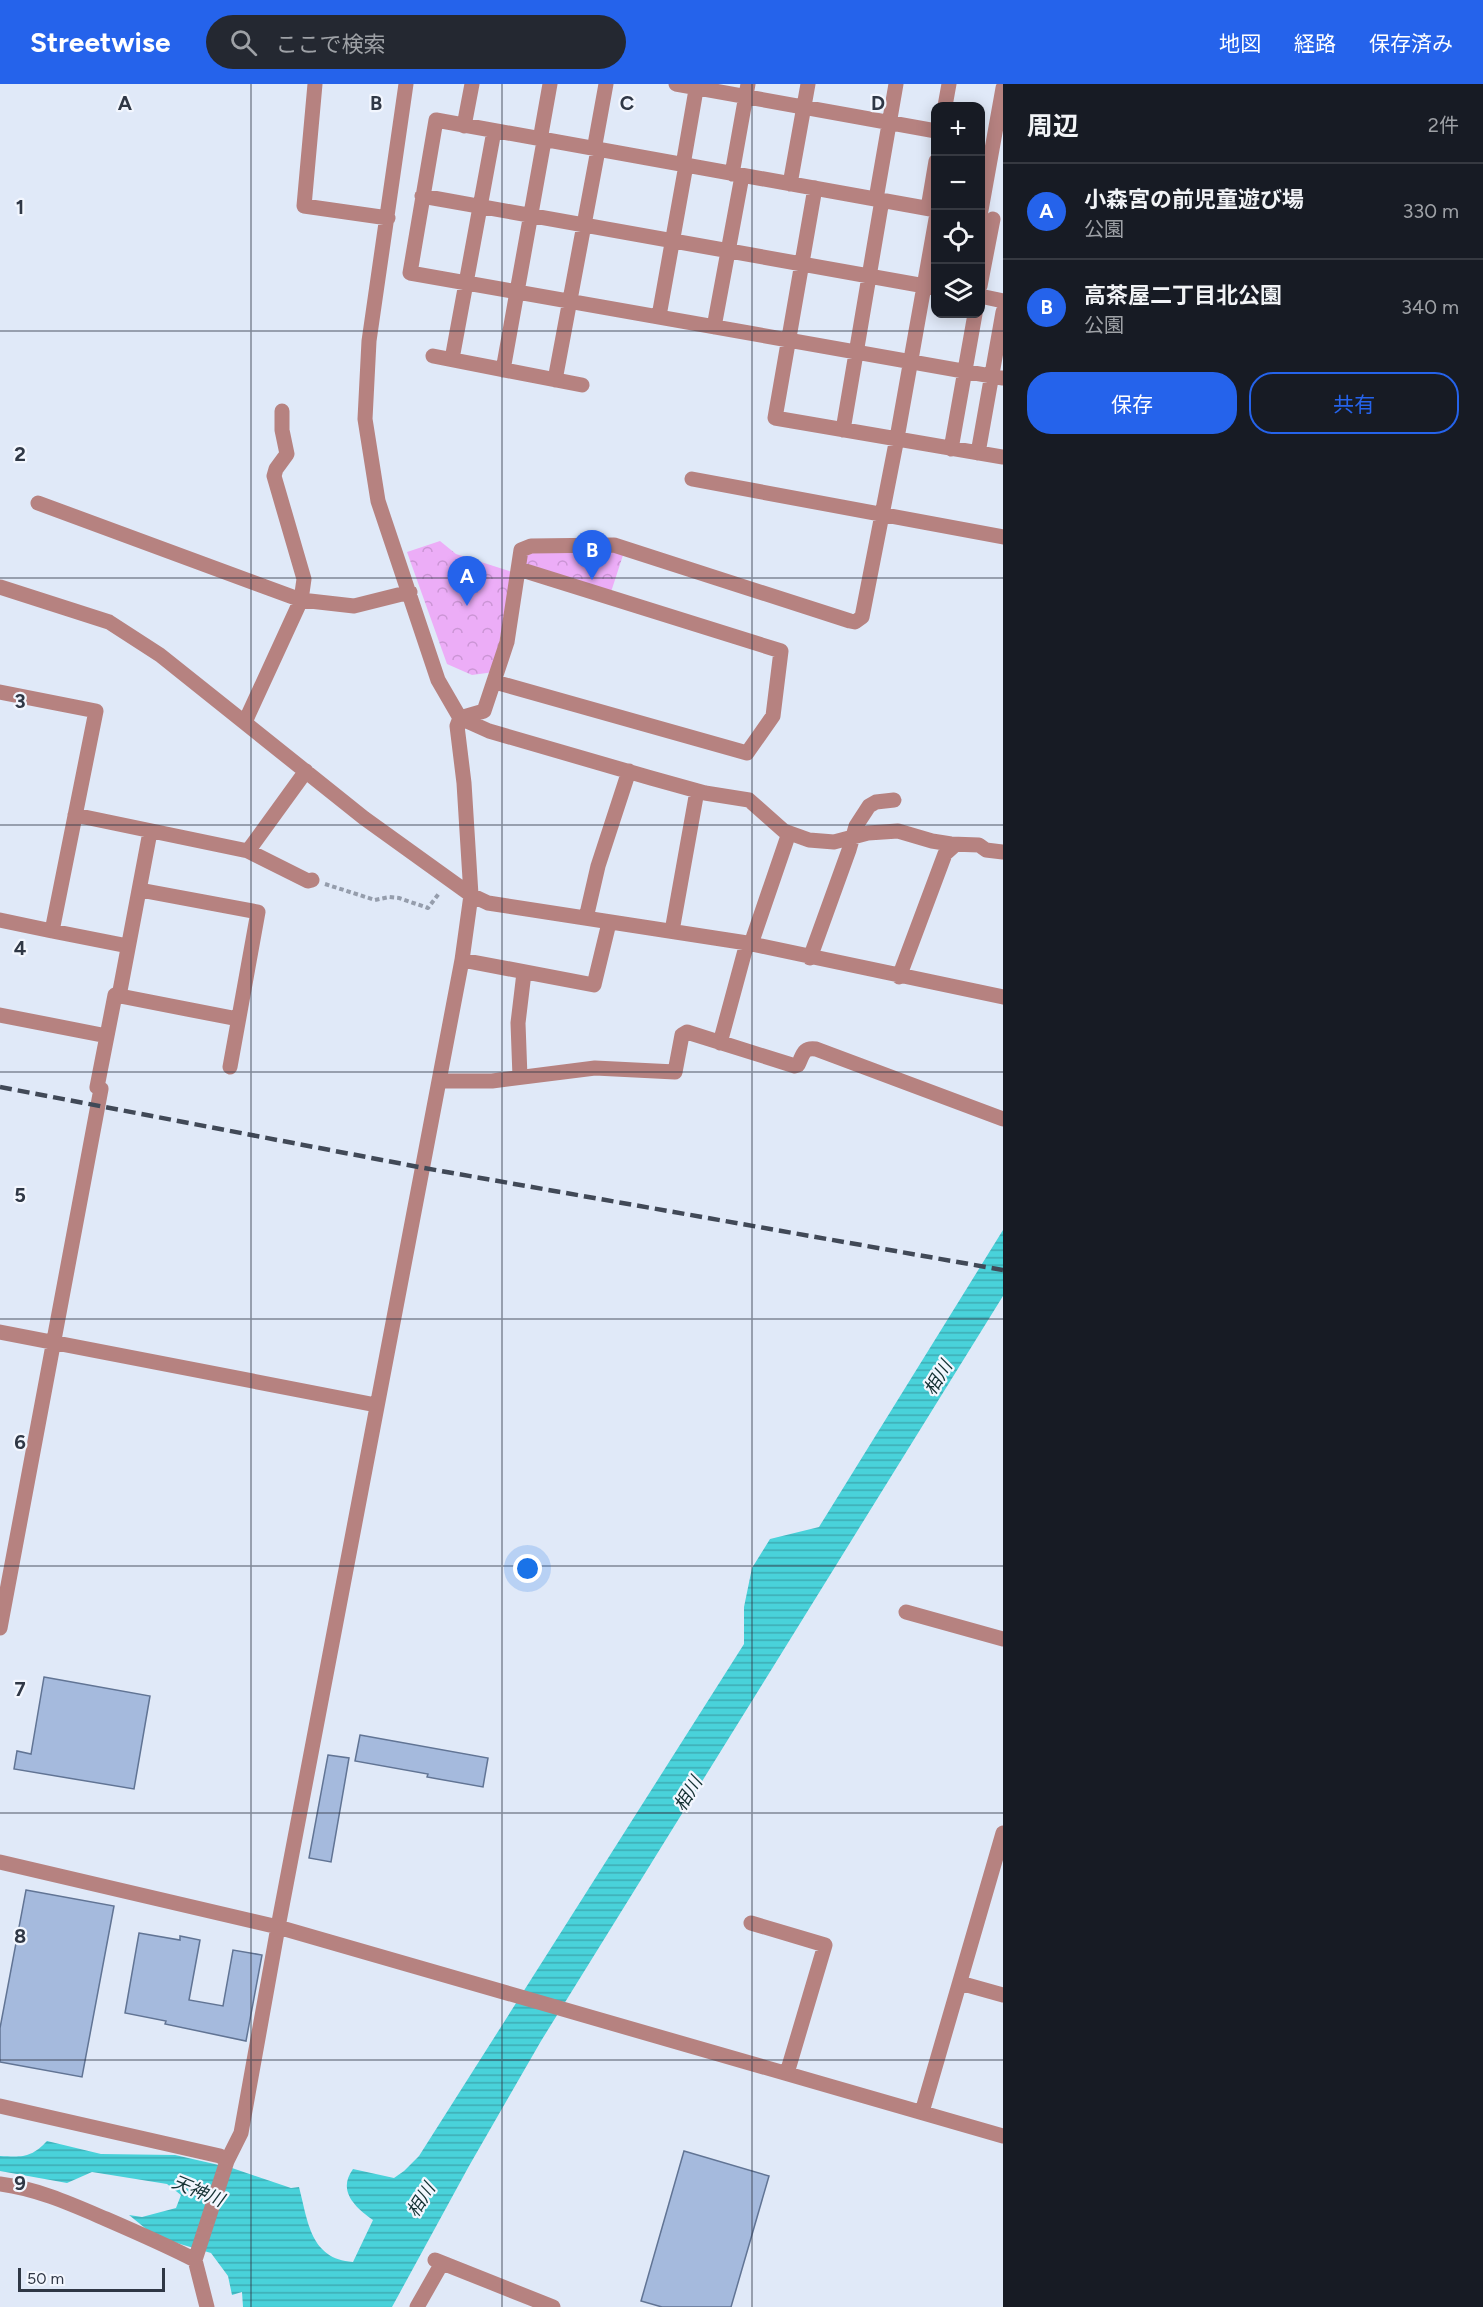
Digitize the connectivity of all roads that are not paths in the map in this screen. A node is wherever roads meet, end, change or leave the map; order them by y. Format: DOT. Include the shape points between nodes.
graph roads {
  1 [pos="315,84"];
  2 [pos="406,84"];
  3 [pos="472,84"];
  4 [pos="550,84"];
  5 [pos="606,84"];
  6 [pos="676,84"];
  7 [pos="808,84"];
  8 [pos="896,84"];
  9 [pos="949,84"];
  10 [pos="697,86"];
  11 [pos="1003,88"];
  12 [pos="747,90"];
  13 [pos="946,102"];
  14 [pos="804,106"];
  15 [pos="889,122"];
  16 [pos="464,126"];
  17 [pos="931,130"];
  18 [pos="494,131"];
  19 [pos="542,140"];
  20 [pos="992,140"];
  21 [pos="596,150"];
  22 [pos="684,165"];
  23 [pos="737,175"];
  24 [pos="790,184"];
  25 [pos="815,188"];
  26 [pos="422,196"];
  27 [pos="879,200"];
  28 [pos="480,206"];
  29 [pos="931,212"];
  30 [pos="530,216"];
  31 [pos="388,218"];
  32 [pos="989,219"];
  33 [pos="585,225"];
  34 [pos="673,240"];
  35 [pos="931,250"];
  36 [pos="728,251"];
  37 [pos="802,264"];
  38 [pos="984,264"];
  39 [pos="869,276"];
  40 [pos="465,282"];
  41 [pos="929,287"];
  42 [pos="517,292"];
  43 [pos="985,297"];
  44 [pos="1003,301"];
  45 [pos="571,302"];
  46 [pos="1003,312"];
  47 [pos="659,316"];
  48 [pos="974,318"];
  49 [pos="714,327"];
  50 [pos="788,340"];
  51 [pos="856,352"];
  52 [pos="433,356"];
  53 [pos="452,359"];
  54 [pos="910,362"];
  55 [pos="503,370"];
  56 [pos="965,371"];
  57 [pos="997,377"];
  58 [pos="555,380"];
  59 [pos="582,386"];
  60 [pos="282,411"];
  61 [pos="843,430"];
  62 [pos="897,438"];
  63 [pos="951,448"];
  64 [pos="978,453"];
  65 [pos="1003,458"];
  66 [pos="692,479"];
  67 [pos="38,503"];
  68 [pos="882,514"];
  69 [pos="1003,537"];
  70 [pos="519,569"];
  71 [pos="0,587"];
  72 [pos="410,592"];
  73 [pos="301,600"];
  74 [pos="495,682"];
  75 [pos="0,692"];
  76 [pos="460,718"];
  77 [pos="245,722"];
  78 [pos="306,771"];
  79 [pos="629,771"];
  80 [pos="697,791"];
  81 [pos="894,800"];
  82 [pos="75,815"];
  83 [pos="150,832"];
  84 [pos="789,833"];
  85 [pos="852,837"];
  86 [pos="955,845"];
  87 [pos="248,851"];
  88 [pos="1003,852"];
  89 [pos="312,880"];
  90 [pos="140,890"];
  91 [pos="471,895"];
  92 [pos="586,918"];
  93 [pos="0,921"];
  94 [pos="609,923"];
  95 [pos="52,931"];
  96 [pos="672,931"];
  97 [pos="749,944"];
  98 [pos="128,946"];
  99 [pos="810,958"];
  100 [pos="462,960"];
  101 [pos="524,972"];
  102 [pos="899,977"];
  103 [pos="120,996"];
  104 [pos="1003,997"];
  105 [pos="0,1015"];
  106 [pos="238,1019"];
  107 [pos="107,1036"];
  108 [pos="720,1043"];
  109 [pos="230,1067"];
  110 [pos="520,1077"];
  111 [pos="440,1081"];
  112 [pos="1003,1119"];
  113 [pos="0,1332"];
  114 [pos="53,1342"];
  115 [pos="376,1405"];
  116 [pos="906,1612"];
  117 [pos="0,1628"];
  118 [pos="1003,1640"];
  119 [pos="1003,1833"];
  120 [pos="0,1862"];
  121 [pos="751,1923"];
  122 [pos="278,1927"];
  123 [pos="960,1983"];
  124 [pos="1003,1995"];
  125 [pos="787,2073"];
  126 [pos="0,2106"];
  127 [pos="922,2112"];
  128 [pos="1003,2136"];
  129 [pos="226,2161"];
  130 [pos="0,2184"];
  131 [pos="195,2260"];
  132 [pos="207,2307"];
  133 [pos="417,2307"];
  134 [pos="553,2307"];
  1 -- 31 [label="street" via="304,206"];
  2 -- 31 [label="street"];
  3 -- 16 [label="street"];
  4 -- 19 [label="street"];
  5 -- 21 [label="street"];
  6 -- 10 [label="street"];
  7 -- 14 [label="street"];
  8 -- 15 [label="street"];
  9 -- 13 [label="street"];
  10 -- 12 [label="street"];
  10 -- 22 [label="street"];
  11 -- 20 [label="street"];
  12 -- 14 [label="street"];
  12 -- 23 [label="street"];
  14 -- 15 [label="street"];
  14 -- 24 [label="street"];
  15 -- 17 [label="street"];
  15 -- 27 [label="street"];
  16 -- 18 [label="street"];
  16 -- 26 [label="street" via="436,120"];
  18 -- 19 [label="street"];
  18 -- 28 [label="street"];
  19 -- 21 [label="street"];
  19 -- 30 [label="street"];
  20 -- 32 [label="street"];
  21 -- 22 [label="street"];
  21 -- 33 [label="street"];
  22 -- 23 [label="street"];
  22 -- 34 [label="street"];
  23 -- 24 [label="street"];
  23 -- 36 [label="street"];
  24 -- 25 [label="street"];
  25 -- 27 [label="street"];
  25 -- 37 [label="street"];
  26 -- 28 [label="street"];
  26 -- 40 [label="street" via="410,273"];
  27 -- 29 [label="street"];
  27 -- 39 [label="street"];
  28 -- 30 [label="street"];
  28 -- 40 [label="street"];
  30 -- 33 [label="street"];
  30 -- 42 [label="street"];
  31 -- 72 [label="street" via="369,341 365,419 378,501"];
  32 -- 38 [label="street"];
  33 -- 34 [label="street"];
  33 -- 45 [label="street"];
  34 -- 36 [label="street"];
  34 -- 47 [label="street"];
  35 -- 41 [label="street"];
  36 -- 37 [label="street"];
  36 -- 49 [label="street"];
  37 -- 39 [label="street"];
  37 -- 50 [label="street"];
  39 -- 41 [label="street"];
  39 -- 51 [label="street"];
  40 -- 42 [label="street"];
  40 -- 53 [label="street"];
  41 -- 54 [label="street"];
  42 -- 45 [label="street"];
  42 -- 55 [label="street"];
  43 -- 44 [label="street"];
  45 -- 47 [label="street"];
  45 -- 58 [label="street"];
  46 -- 57 [label="street"];
  47 -- 49 [label="street"];
  48 -- 56 [label="street"];
  49 -- 50 [label="street"];
  50 -- 51 [label="street"];
  50 -- 61 [label="street" via="775,418"];
  51 -- 54 [label="street"];
  51 -- 61 [label="street"];
  52 -- 53 [label="street"];
  53 -- 55 [label="street"];
  54 -- 56 [label="street"];
  54 -- 62 [label="street"];
  55 -- 58 [label="street"];
  56 -- 57 [label="street"];
  56 -- 63 [label="street"];
  57 -- 64 [label="street"];
  58 -- 59 [label="street"];
  60 -- 73 [label="street" via="287,454 274,476 304,579"];
  61 -- 62 [label="street"];
  62 -- 63 [label="street"];
  62 -- 68 [label="street"];
  63 -- 64 [label="street"];
  64 -- 65 [label="street"];
  66 -- 68 [label="street"];
  67 -- 73 [label="street"];
  68 -- 69 [label="street"];
  68 -- 70 [label="street" via="862,617 855,622 604,544 531,546 521,550"];
  70 -- 74 [label="street" via="507,642"];
  70 -- 74 [label="street" via="781,651 773,716 747,753"];
  71 -- 77 [label="street" via="118,627"];
  72 -- 73 [label="street" via="354,606"];
  72 -- 76 [label="street" via="438,680"];
  73 -- 77 [label="street"];
  74 -- 76 [label="street" via="484,711"];
  75 -- 82 [label="street" via="96,711"];
  76 -- 79 [label="street" via="489,731"];
  76 -- 91 [label="street" via="457,726"];
  77 -- 78 [label="street"];
  78 -- 87 [label="street"];
  78 -- 91 [label="street"];
  79 -- 80 [label="street"];
  79 -- 92 [label="street" via="598,866"];
  80 -- 84 [label="street" via="749,800"];
  80 -- 96 [label="street"];
  81 -- 85 [label="street" via="869,806"];
  82 -- 83 [label="street"];
  82 -- 95 [label="street"];
  83 -- 87 [label="street"];
  83 -- 90 [label="street"];
  84 -- 85 [label="street" via="808,840 834,842"];
  84 -- 97 [label="street"];
  85 -- 86 [label="street" via="898,831"];
  85 -- 99 [label="street"];
  86 -- 88 [label="street" via="979,845"];
  86 -- 102 [label="street" via="945,854"];
  87 -- 89 [label="street"];
  90 -- 98 [label="street"];
  90 -- 106 [label="street" via="258,912"];
  91 -- 92 [label="street" via="488,903"];
  91 -- 100 [label="street"];
  92 -- 94 [label="street"];
  93 -- 95 [label="street"];
  94 -- 96 [label="street"];
  94 -- 101 [label="street" via="594,986"];
  95 -- 98 [label="street"];
  96 -- 97 [label="street"];
  97 -- 99 [label="street"];
  97 -- 108 [label="street"];
  98 -- 103 [label="street"];
  99 -- 102 [label="street"];
  100 -- 101 [label="street"];
  100 -- 111 [label="street"];
  101 -- 110 [label="street" via="518,1023"];
  102 -- 104 [label="street"];
  103 -- 106 [label="street"];
  103 -- 107 [label="street" via="115,995"];
  105 -- 107 [label="street"];
  106 -- 109 [label="street"];
  107 -- 114 [label="street" via="97,1087 101,1089"];
  108 -- 110 [label="street" via="683,1032 675,1072 595,1068"];
  108 -- 112 [label="street" via="795,1066 805,1050 816,1049"];
  110 -- 111 [label="street"];
  111 -- 115 [label="street"];
  113 -- 114 [label="street"];
  114 -- 115 [label="street"];
  114 -- 117 [label="street"];
  115 -- 122 [label="street"];
  116 -- 118 [label="street"];
  119 -- 123 [label="street"];
  120 -- 122 [label="street"];
  121 -- 125 [label="street" via="825,1945"];
  122 -- 125 [label="street"];
  122 -- 129 [label="street" via="242,2133"];
  123 -- 124 [label="street"];
  123 -- 127 [label="street"];
  125 -- 127 [label="street"];
  126 -- 129 [label="street" via="152,2139 220,2156"];
  127 -- 128 [label="street"];
  129 -- 131 [label="street"];
  130 -- 131 [label="street" via="47,2194"];
  131 -- 132 [label="street"];
  133 -- 134 [label="street" via="439,2262"];
}
